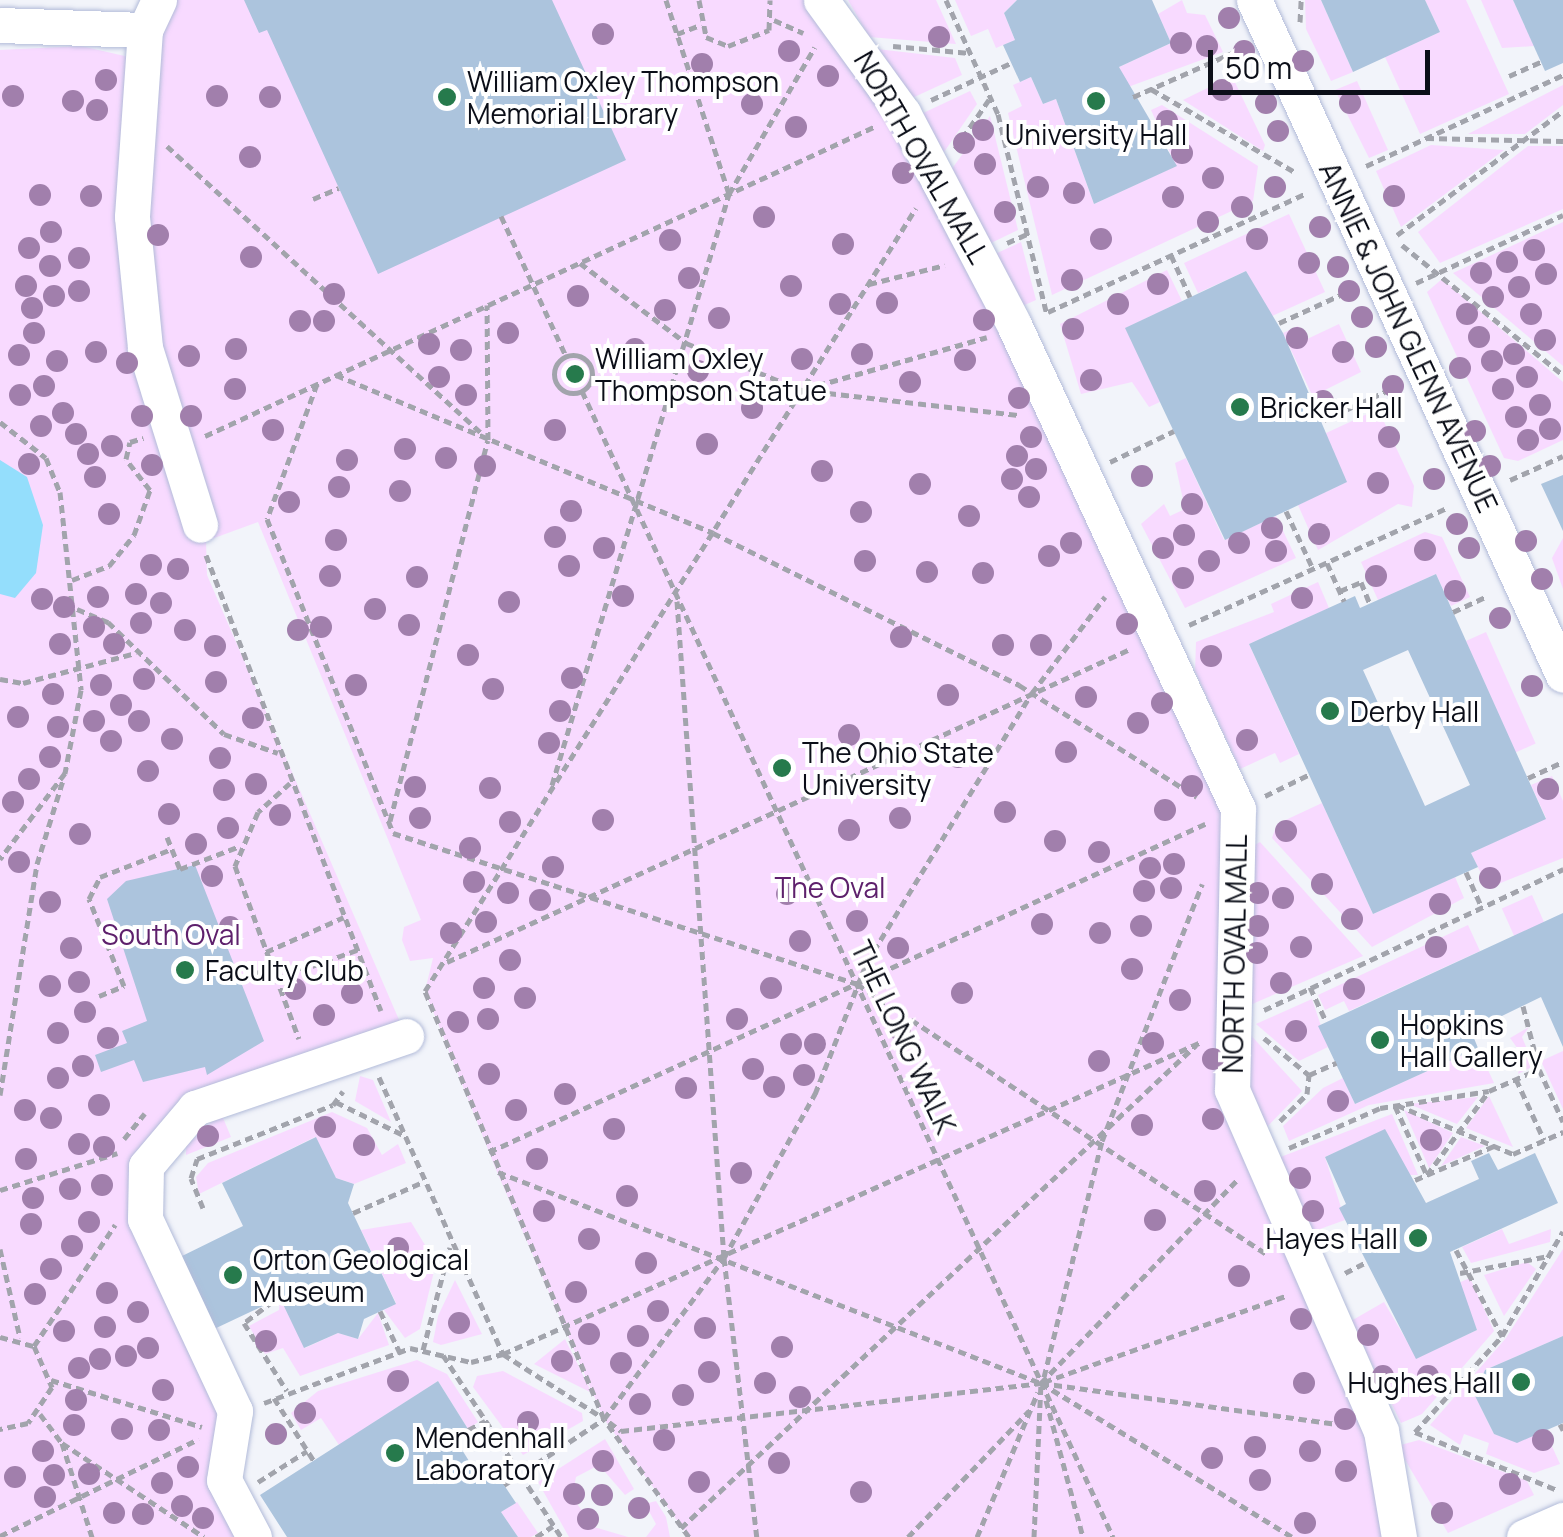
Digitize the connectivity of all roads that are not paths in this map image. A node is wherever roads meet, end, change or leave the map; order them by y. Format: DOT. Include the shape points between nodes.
graph roads {
  1 [pos="1254,0"];
  2 [pos="152,15"];
  3 [pos="824,18"];
  4 [pos="0,25"];
  5 [pos="203,533"];
  6 [pos="1563,675"];
  7 [pos="406,1036"];
  8 [pos="1562,1506"];
  9 [pos="254,1537"];
  10 [pos="1399,1537"];
  11 [pos="1524,1537"];
  1 -- 6 [label="street, ANNIE & JOHN GLENN AVENUE"];
  2 -- 4 [label="street"];
  2 -- 5 [label="street" via="132,217 145,348 171,452"];
  3 -- 10 [label="street, NORTH OVAL MALL" via="857,43 1025,320 1052,418 1238,809 1228,1034 1232,1090 1256,1157 1398,1431"];
  7 -- 9 [label="street" via="194,1108 146,1166 145,1219 235,1411 224,1480"];
  8 -- 11 [label="street"];
}
